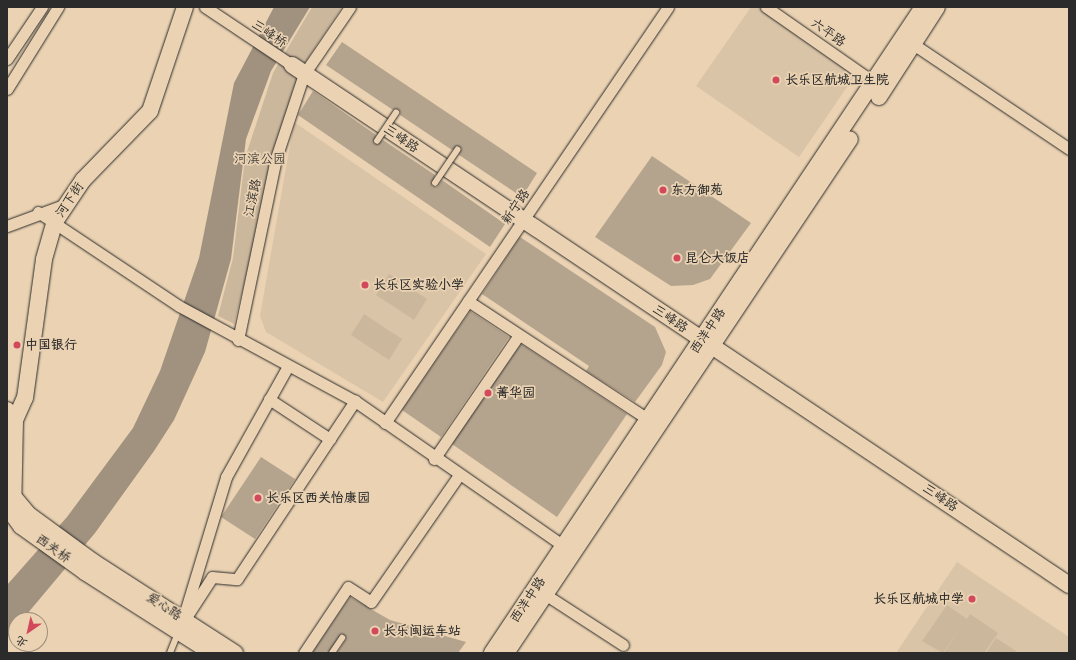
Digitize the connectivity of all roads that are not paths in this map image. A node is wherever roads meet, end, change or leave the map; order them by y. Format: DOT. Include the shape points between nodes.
graph roads {
  1 [pos="42,7"];
  2 [pos="58,7"];
  3 [pos="185,7"];
  4 [pos="204,7"];
  5 [pos="350,7"];
  6 [pos="668,7"];
  7 [pos="766,7"];
  8 [pos="923,7"];
  9 [pos="937,7"];
  10 [pos="908,41"];
  11 [pos="7,59"];
  12 [pos="298,70"];
  13 [pos="875,83"];
  14 [pos="7,90"];
  15 [pos="396,113"];
  16 [pos="377,141"];
  17 [pos="1069,149"];
  18 [pos="457,150"];
  19 [pos="435,183"];
  20 [pos="66,204"];
  21 [pos="38,212"];
  22 [pos="523,221"];
  23 [pos="54,223"];
  24 [pos="7,226"];
  25 [pos="468,301"];
  26 [pos="519,335"];
  27 [pos="238,340"];
  28 [pos="707,343"];
  29 [pos="288,366"];
  30 [pos="270,399"];
  31 [pos="355,401"];
  32 [pos="11,415"];
  33 [pos="649,420"];
  34 [pos="386,423"];
  35 [pos="330,439"];
  36 [pos="434,458"];
  37 [pos="459,475"];
  38 [pos="10,501"];
  39 [pos="564,546"];
  40 [pos="89,567"];
  41 [pos="1069,585"];
  42 [pos="541,591"];
  43 [pos="181,625"];
  44 [pos="342,638"];
  45 [pos="623,645"];
  46 [pos="170,653"];
  47 [pos="212,653"];
  48 [pos="235,653"];
  49 [pos="304,653"];
  50 [pos="332,653"];
  51 [pos="492,653"];
  52 [pos="506,653"];
  1 -- 11 [label="street"];
  2 -- 14 [label="street"];
  3 -- 20 [label="main road, 河下街" via="150,110 121,144 83,180"];
  4 -- 12 [label="street, 三峰桥"];
  5 -- 12 [label="street, 江滨路"];
  6 -- 22 [label="street, 新宁路"];
  7 -- 13 [label="street, 六平路"];
  8 -- 10 [label="main road, 西洋中路"];
  9 -- 10 [label="main road, 西洋中路"];
  10 -- 13 [label="main road, 西洋中路"];
  10 -- 17 [label="street"];
  10 -- 28 [label="main road, 西洋中路"];
  12 -- 22 [label="main road, 三峰路"];
  12 -- 27 [label="street, 江滨路" via="276,158"];
  13 -- 28 [label="main road, 西洋中路"];
  15 -- 16 [label="lane, bridge"];
  18 -- 19 [label="lane, bridge"];
  20 -- 21 [label="street"];
  20 -- 23 [label="main road, 河下街"];
  21 -- 23 [label="street"];
  21 -- 24 [label="street"];
  22 -- 25 [label="street, 新宁路"];
  22 -- 28 [label="main road, 三峰路"];
  23 -- 27 [label="street" via="179,306"];
  23 -- 32 [label="main road, 河下街" via="44,259 26,398"];
  25 -- 26 [label="street"];
  25 -- 34 [label="street, 新宁路"];
  26 -- 33 [label="street"];
  26 -- 36 [label="street"];
  27 -- 29 [label="street"];
  28 -- 33 [label="main road, 西洋中路"];
  28 -- 41 [label="main road, 三峰路"];
  28 -- 42 [label="main road, 西洋中路"];
  29 -- 30 [label="street"];
  29 -- 31 [label="street"];
  30 -- 35 [label="street"];
  30 -- 43 [label="street" via="226,477"];
  31 -- 34 [label="street"];
  31 -- 35 [label="street"];
  32 -- 38 [label="main road"];
  33 -- 39 [label="main road, 西洋中路"];
  34 -- 36 [label="street"];
  35 -- 43 [label="street" via="237,579 212,577"];
  36 -- 37 [label="street"];
  37 -- 39 [label="street"];
  37 -- 49 [label="street" via="371,602 348,587"];
  38 -- 40 [label="main road, 西关桥" via="25,521"];
  39 -- 42 [label="main road, 西洋中路"];
  40 -- 43 [label="main road, 爱心路"];
  42 -- 45 [label="street"];
  42 -- 51 [label="main road, 西洋中路"];
  42 -- 52 [label="main road, 西洋中路"];
  43 -- 46 [label="lane"];
  43 -- 47 [label="main road, 爱心路"];
  43 -- 48 [label="main road, 爱心路"];
  44 -- 50 [label="lane"];
}
